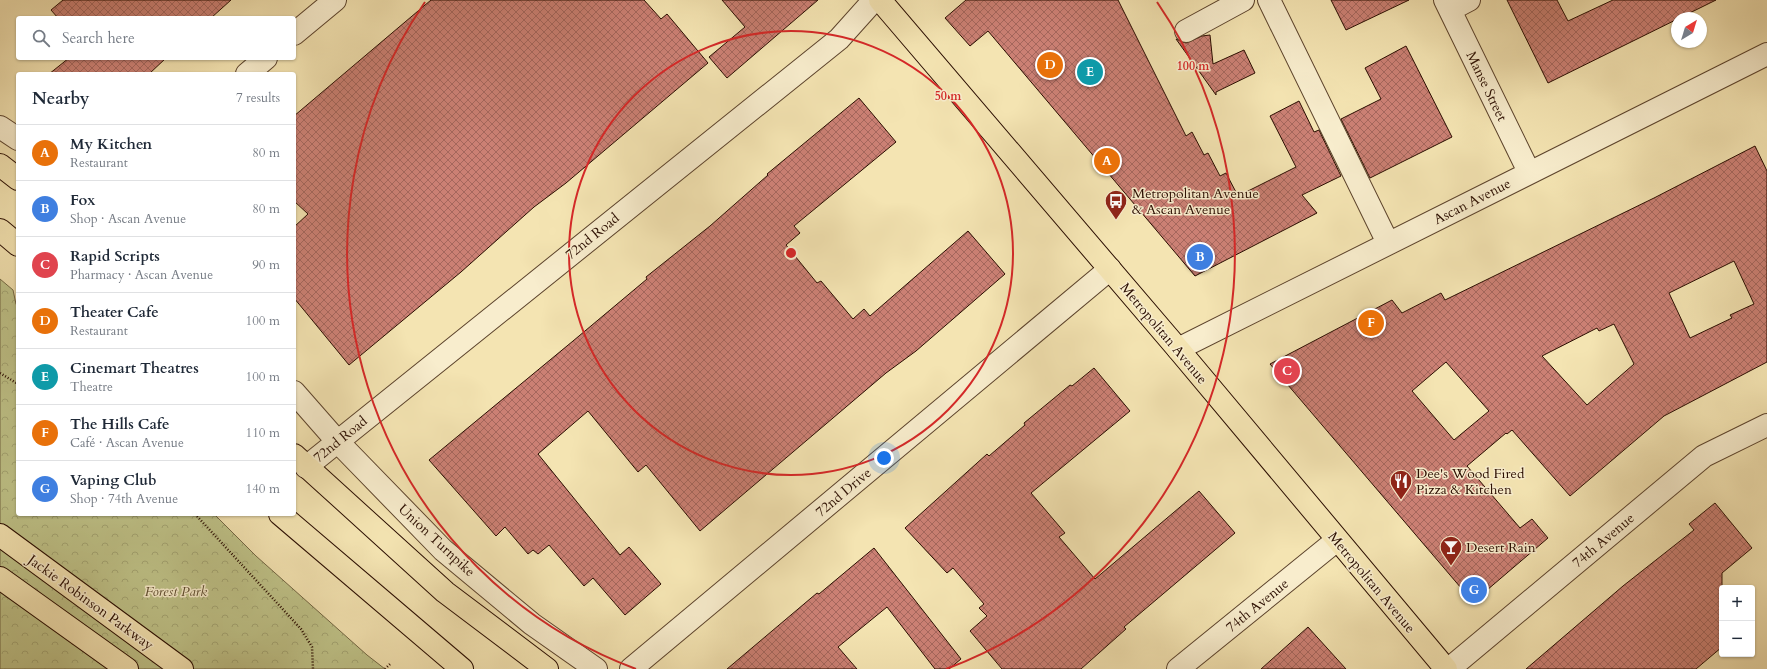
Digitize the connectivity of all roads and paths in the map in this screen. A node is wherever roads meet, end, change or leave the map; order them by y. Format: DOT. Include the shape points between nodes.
graph roads {
  1 [pos="335,0"];
  2 [pos="874,0"];
  3 [pos="880,0"];
  4 [pos="1243,0"];
  5 [pos="1268,0"];
  6 [pos="1469,0"];
  7 [pos="1447,5"];
  8 [pos="1186,31"];
  9 [pos="296,32"];
  10 [pos="1767,54"];
  11 [pos="264,60"];
  12 [pos="249,72"];
  13 [pos="0,127"];
  14 [pos="16,138"];
  15 [pos="0,165"];
  16 [pos="1529,172"];
  17 [pos="16,177"];
  18 [pos="0,230"];
  19 [pos="16,243"];
  20 [pos="1388,243"];
  21 [pos="1110,269"];
  22 [pos="1178,349"];
  23 [pos="0,372"];
  24 [pos="16,383"];
  25 [pos="296,394"];
  26 [pos="1767,425"];
  27 [pos="337,441"];
  28 [pos="300,461"];
  29 [pos="197,516"];
  30 [pos="282,516"];
  31 [pos="0,535"];
  32 [pos="1337,540"];
  33 [pos="0,578"];
  34 [pos="391,663"];
  35 [pos="127,669"];
  36 [pos="182,669"];
  37 [pos="313,669"];
  38 [pos="385,669"];
  39 [pos="462,669"];
  40 [pos="547,669"];
  41 [pos="596,669"];
  42 [pos="631,669"];
  43 [pos="1178,669"];
  44 [pos="1448,669"];
  1 -- 9 [label="street"];
  2 -- 27 [label="street, 72nd Road" via="839,39"];
  3 -- 21 [label="main road, Metropolitan Avenue"];
  4 -- 8 [label="street"];
  5 -- 20 [label="street"];
  6 -- 7 [label="street"];
  7 -- 16 [label="street, Manse Street"];
  10 -- 16 [label="street, Ascan Avenue"];
  11 -- 12 [label="street"];
  13 -- 14 [label="street"];
  15 -- 17 [label="main road"];
  16 -- 20 [label="street, Ascan Avenue"];
  18 -- 19 [label="main road"];
  20 -- 22 [label="street, Ascan Avenue"];
  21 -- 22 [label="main road, Metropolitan Avenue"];
  21 -- 42 [label="street, 72nd Drive"];
  22 -- 32 [label="main road, Metropolitan Avenue"];
  23 -- 24 [label="path"];
  25 -- 27 [label="street, Union Turnpike"];
  26 -- 44 [label="street, 74th Avenue" via="1704,456"];
  27 -- 28 [label="street, 72nd Road"];
  27 -- 41 [label="street, Union Turnpike" via="443,550 532,624"];
  28 -- 40 [label="main road" via="445,592"];
  29 -- 37 [label="path" via="301,629 312,647"];
  30 -- 39 [label="main road"];
  31 -- 36 [label="main road, Jackie Robinson Parkway"];
  32 -- 43 [label="street, 74th Avenue"];
  32 -- 44 [label="main road, Metropolitan Avenue"];
  33 -- 35 [label="main road"];
  34 -- 38 [label="path"];
}
